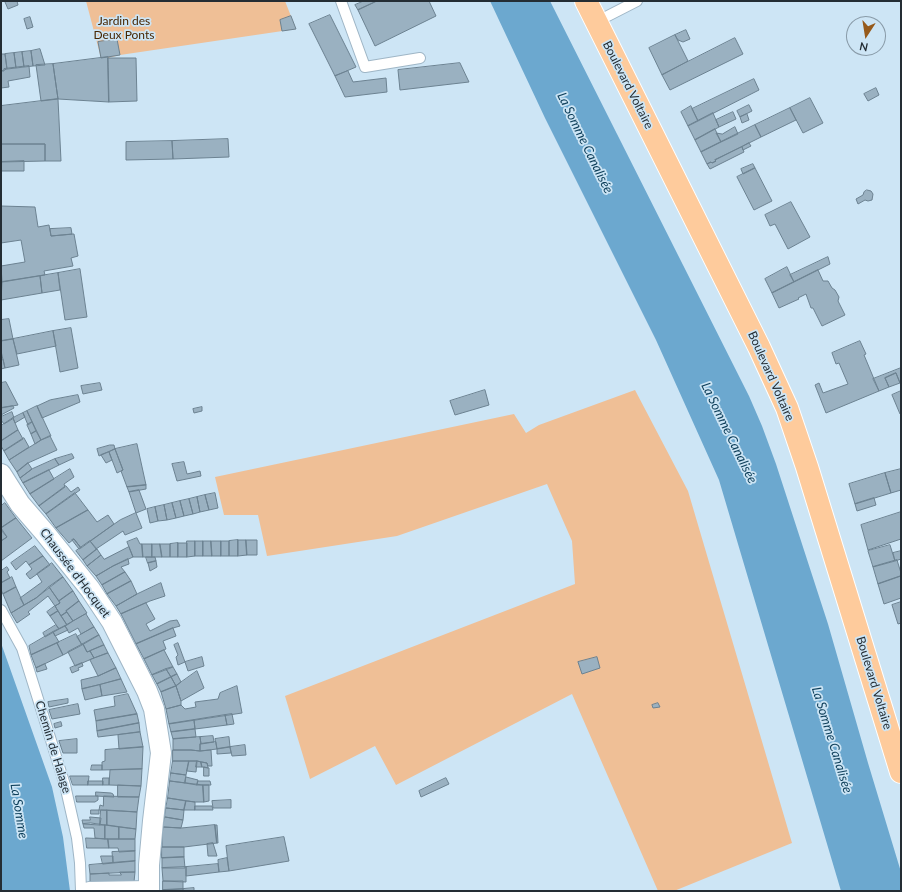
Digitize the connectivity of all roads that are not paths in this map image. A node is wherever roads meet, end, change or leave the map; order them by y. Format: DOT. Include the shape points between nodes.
graph roads {
  1 [pos="341,1"];
  2 [pos="586,1"];
  3 [pos="636,1"];
  4 [pos="596,22"];
  5 [pos="420,58"];
  6 [pos="1,474"];
  7 [pos="1,610"];
  8 [pos="901,772"];
  9 [pos="149,889"];
  10 [pos="81,890"];
  1 -- 5 [label="lane" via="365,67"];
  2 -- 4 [label="main road, Boulevard Voltaire"];
  3 -- 4 [label="lane"];
  4 -- 8 [label="main road, Boulevard Voltaire" via="787,408"];
  6 -- 9 [label="street, Chaussée d'Hocquet" via="20,504 90,589 112,622 147,691 155,715 160,753"];
  7 -- 10 [label="lane, Chemin de Halage" via="22,648 65,785 80,856"];
  9 -- 10 [label="lane" via="89,887"];
}
